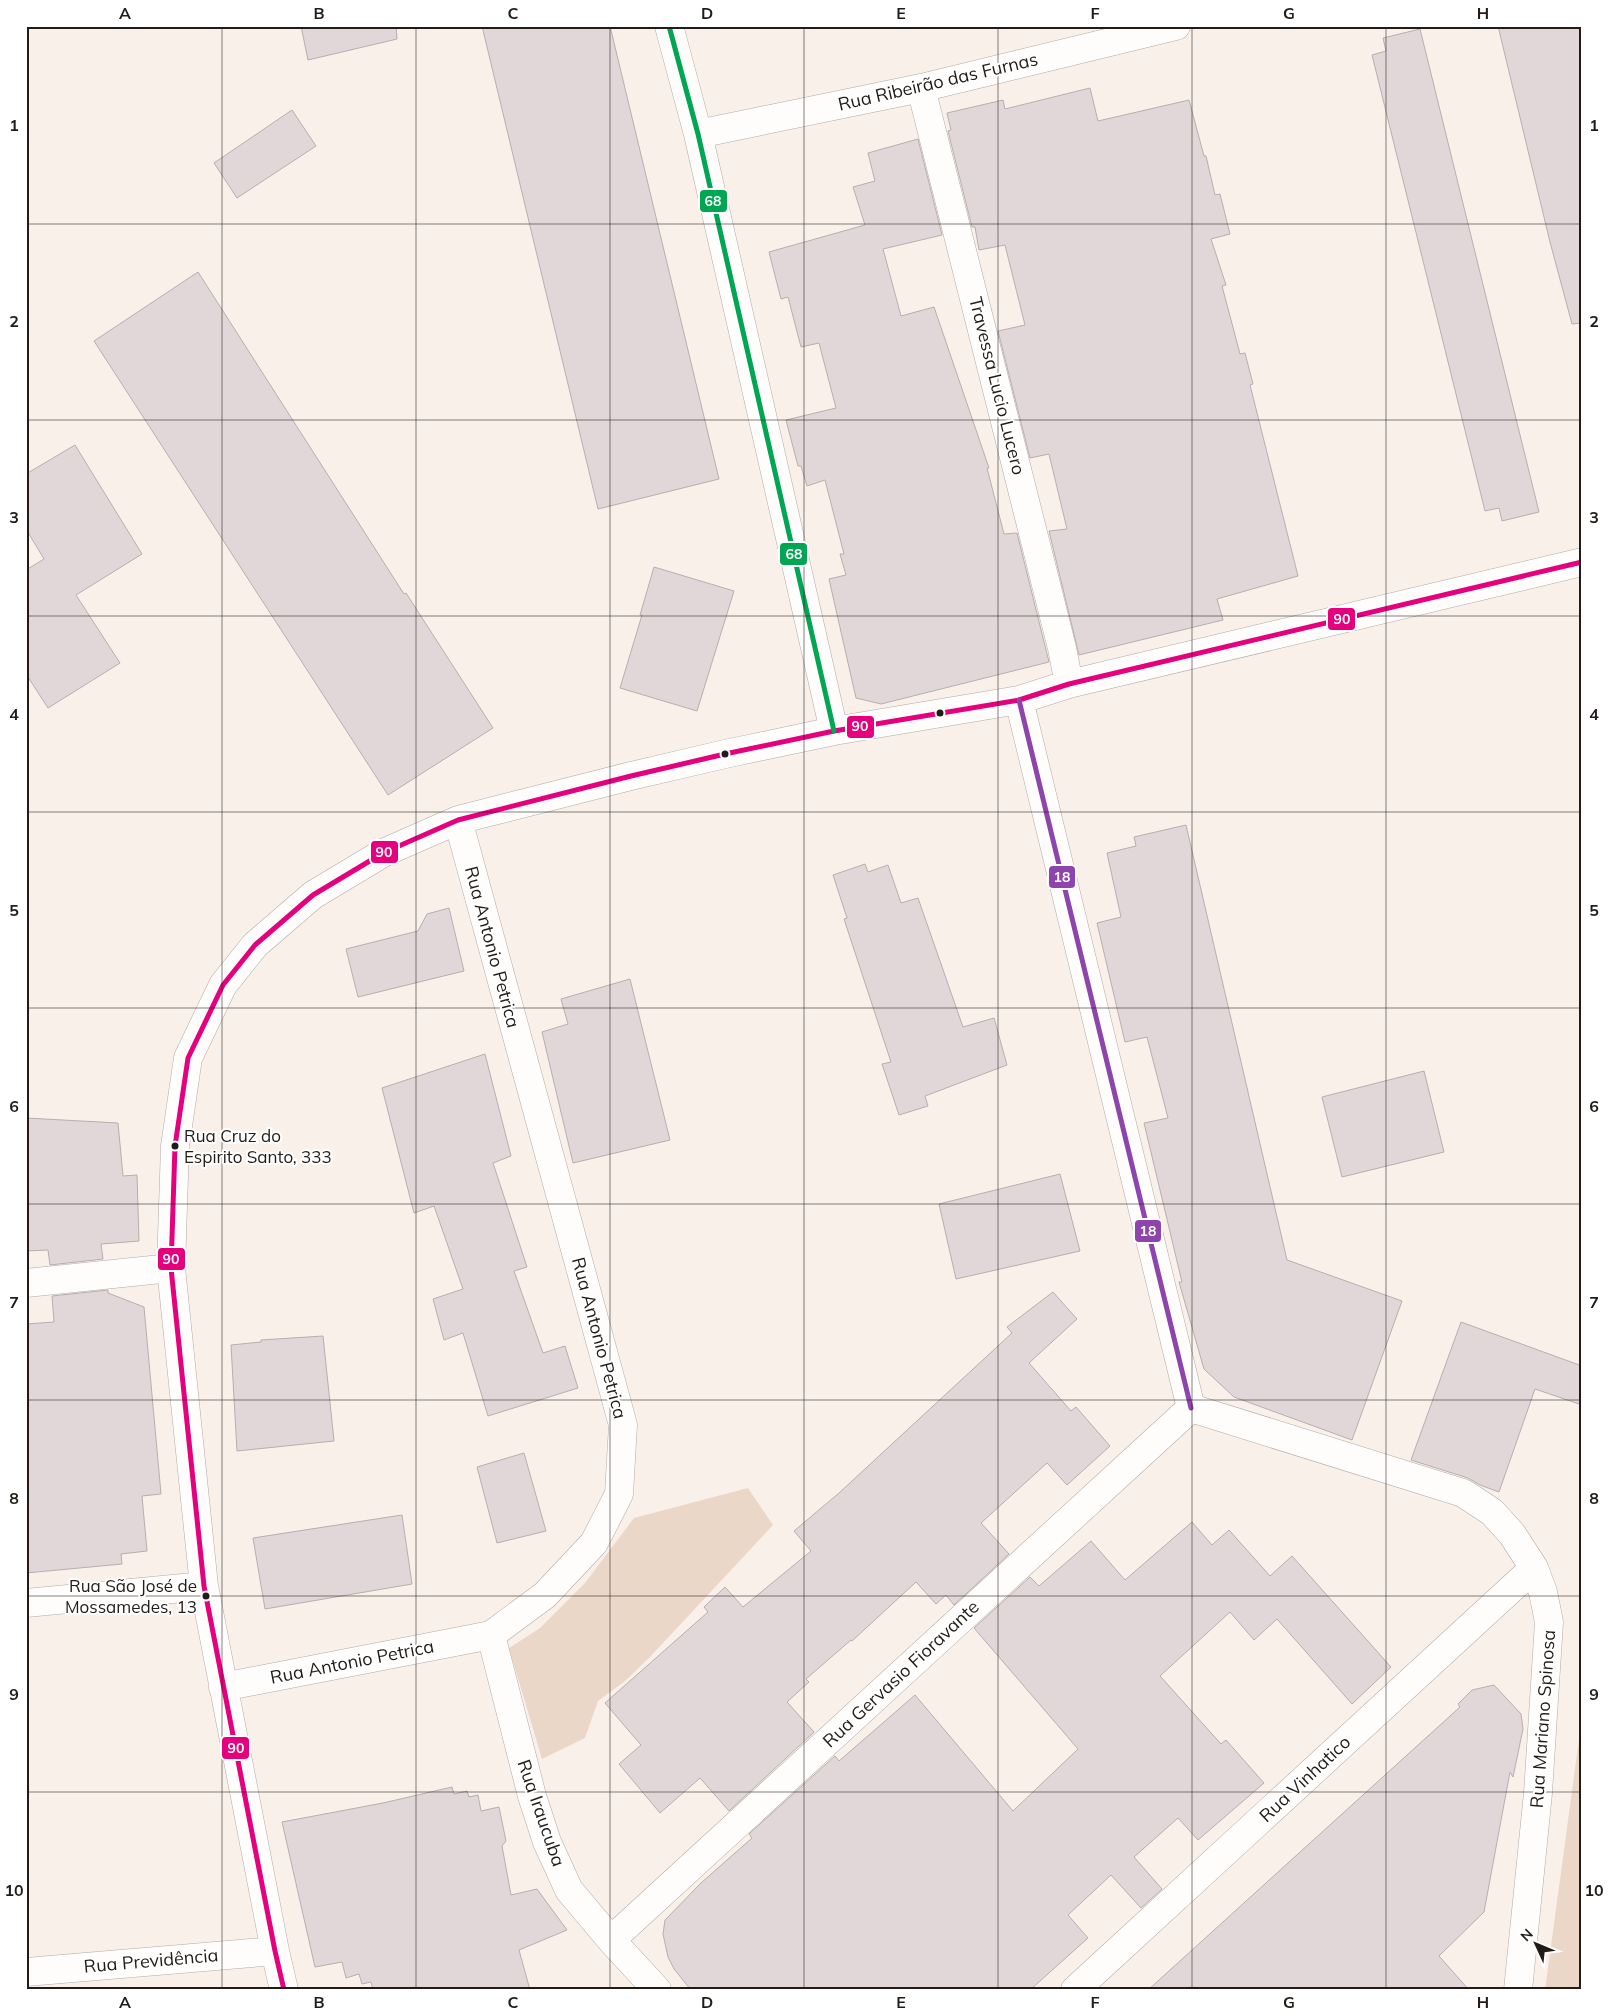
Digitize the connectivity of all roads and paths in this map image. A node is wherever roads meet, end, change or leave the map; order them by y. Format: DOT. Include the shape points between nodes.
graph roads {
  1 [pos="669,26"];
  2 [pos="1176,26"];
  3 [pos="922,88"];
  4 [pos="698,134"];
  5 [pos="1582,562"];
  6 [pos="1070,684"];
  7 [pos="1019,700"];
  8 [pos="834,731"];
  9 [pos="458,820"];
  10 [pos="171,1268"];
  11 [pos="26,1283"];
  12 [pos="1191,1408"];
  13 [pos="1534,1568"];
  14 [pos="204,1586"];
  15 [pos="26,1603"];
  16 [pos="491,1635"];
  17 [pos="223,1688"];
  18 [pos="611,1940"];
  19 [pos="275,1951"];
  20 [pos="26,1972"];
  21 [pos="284,1990"];
  22 [pos="657,1990"];
  23 [pos="1075,1990"];
  24 [pos="1518,1990"];
  1 -- 4 [label="street"];
  2 -- 3 [label="street, Rua Ribeirão das Furnas"];
  3 -- 4 [label="street, Rua Ribeirão das Furnas"];
  3 -- 6 [label="street, Travessa Lucio Lucero"];
  4 -- 8 [label="street"];
  5 -- 6 [label="street"];
  6 -- 7 [label="street"];
  7 -- 8 [label="street"];
  7 -- 12 [label="street"];
  8 -- 9 [label="street" via="640,773"];
  9 -- 10 [label="street" via="383,853 312,895 254,945 222,986 188,1058 175,1146"];
  9 -- 16 [label="street, Rua Antonio Petrica" via="623,1424 619,1494 594,1543 546,1595"];
  10 -- 11 [label="street"];
  10 -- 14 [label="street"];
  12 -- 13 [label="street, Rua Mariano Spinosa" via="1463,1493 1492,1512 1512,1534"];
  12 -- 18 [label="street, Rua Gervasio Fioravante"];
  13 -- 23 [label="street, Rua Vinhatico"];
  13 -- 24 [label="street, Rua Mariano Spinosa" via="1550,1622 1538,1793"];
  14 -- 15 [label="street"];
  14 -- 17 [label="street"];
  16 -- 17 [label="street, Rua Antonio Petrica"];
  16 -- 18 [label="street, Rua Iraucuba" via="547,1842 569,1890"];
  17 -- 19 [label="street"];
  18 -- 22 [label="street, Rua Iraucuba"];
  19 -- 20 [label="street, Rua Previdência"];
  19 -- 21 [label="street"];
}
